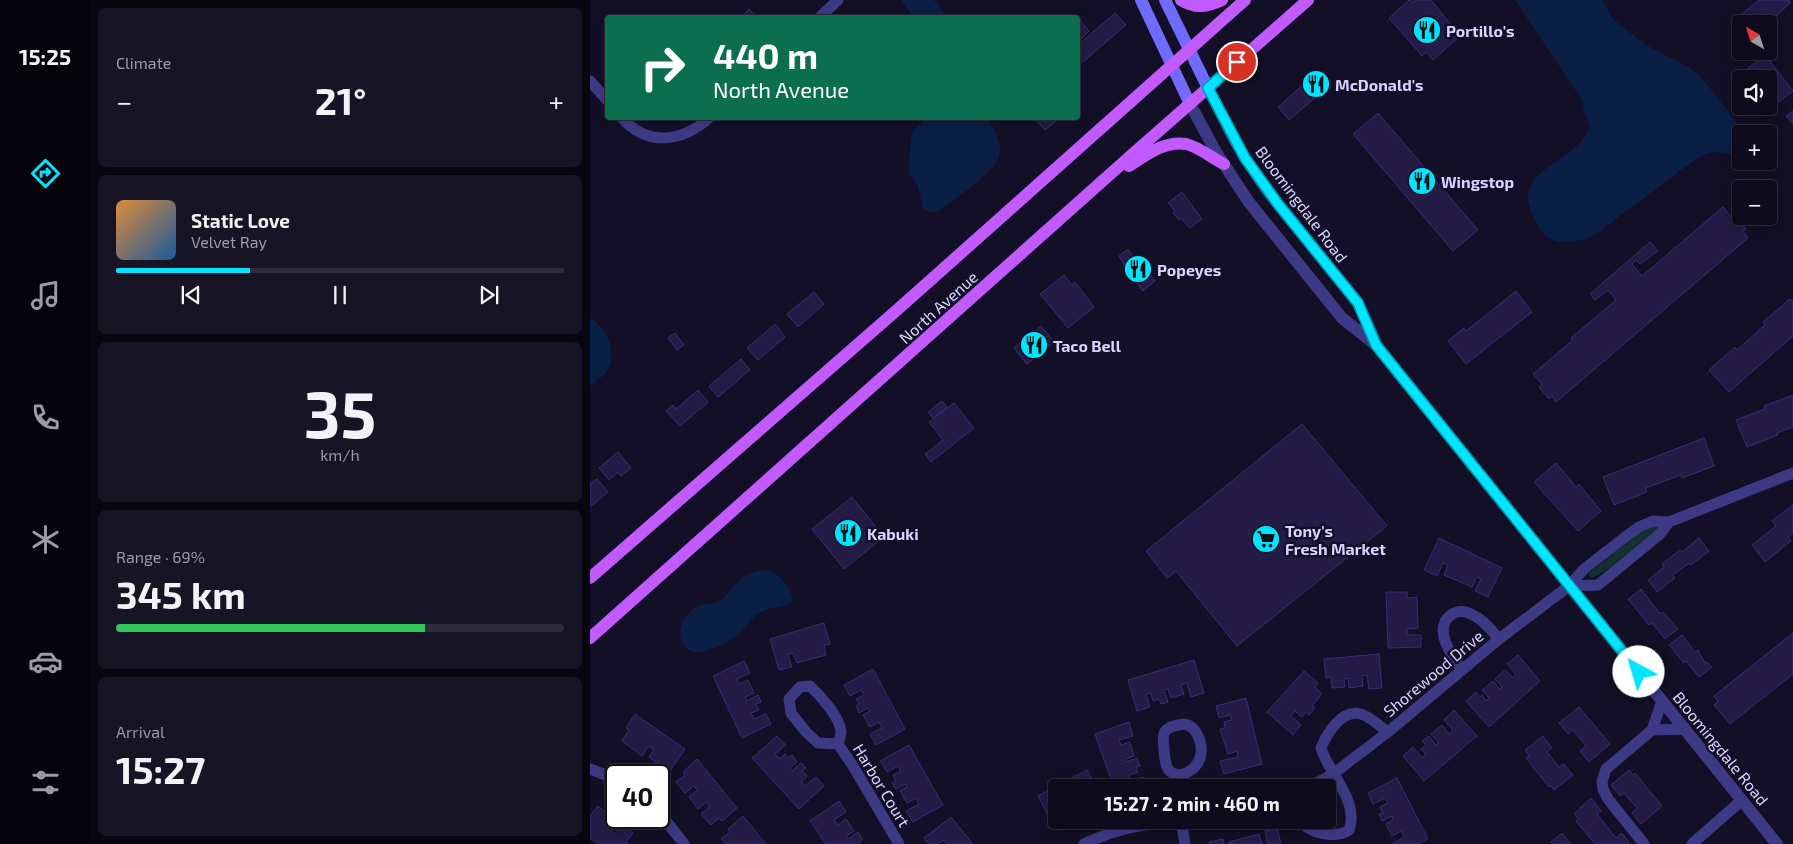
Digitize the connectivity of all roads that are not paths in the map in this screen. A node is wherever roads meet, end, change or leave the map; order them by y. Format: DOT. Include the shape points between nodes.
graph roads {
  1 [pos="838,0"];
  2 [pos="1141,0"];
  3 [pos="1165,0"];
  4 [pos="1181,0"];
  5 [pos="1222,0"];
  6 [pos="1245,0"];
  7 [pos="1308,0"];
  8 [pos="821,15"];
  9 [pos="1188,50"];
  10 [pos="1172,65"];
  11 [pos="590,81"];
  12 [pos="1208,88"];
  13 [pos="605,98"];
  14 [pos="1190,104"];
  15 [pos="624,120"];
  16 [pos="707,120"];
  17 [pos="1224,164"];
  18 [pos="1099,184"];
  19 [pos="1376,345"];
  20 [pos="1793,473"];
  21 [pos="1669,522"];
  22 [pos="590,578"];
  23 [pos="1569,586"];
  24 [pos="590,638"];
  25 [pos="1499,639"];
  26 [pos="1462,670"];
  27 [pos="1662,701"];
  28 [pos="1652,730"];
  29 [pos="1685,730"];
  30 [pos="1388,732"];
  31 [pos="838,744"];
  32 [pos="590,769"];
  33 [pos="1175,774"];
  34 [pos="1333,774"];
  35 [pos="605,775"];
  36 [pos="1176,779"];
  37 [pos="1324,779"];
  38 [pos="1336,779"];
  39 [pos="1336,779"];
  40 [pos="1742,800"];
  41 [pos="670,826"];
  42 [pos="1121,829"];
  43 [pos="1182,829"];
  44 [pos="1313,829"];
  45 [pos="684,844"];
  46 [pos="899,844"];
  47 [pos="1084,844"];
  48 [pos="1185,844"];
  49 [pos="1644,844"];
  50 [pos="1692,844"];
  51 [pos="1777,844"];
  1 -- 8 [label="street"];
  2 -- 10 [label="main road, Bloomingdale Road"];
  3 -- 9 [label="main road, Bloomingdale Road"];
  4 -- 5 [label="main road" via="1197,7"];
  6 -- 9 [label="main road, North Avenue"];
  7 -- 12 [label="main road, North Avenue"];
  9 -- 10 [label="main road, North Avenue"];
  9 -- 12 [label="main road, Bloomingdale Road"];
  10 -- 14 [label="main road, Bloomingdale Road"];
  10 -- 22 [label="main road, North Avenue"];
  11 -- 13 [label="street"];
  12 -- 14 [label="main road, North Avenue"];
  12 -- 19 [label="street, Bloomingdale Road" via="1245,158 1358,303"];
  14 -- 17 [label="street, Bloomingdale Road"];
  14 -- 18 [label="main road, North Avenue"];
  15 -- 16 [label="street" via="660,138 675,137"];
  17 -- 18 [label="main road" via="1188,145 1170,144"];
  17 -- 19 [label="street, Bloomingdale Road" via="1248,200 1342,318"];
  18 -- 24 [label="main road, North Avenue"];
  19 -- 23 [label="street, Bloomingdale Road"];
  20 -- 21 [label="street, Shorewood Drive"];
  21 -- 23 [label="street, Shorewood Drive" via="1653,521 1639,527 1584,570"];
  21 -- 23 [label="street, Shorewood Drive" via="1660,534 1598,585"];
  23 -- 25 [label="street, Shorewood Drive"];
  23 -- 27 [label="street, Bloomingdale Road"];
  25 -- 26 [label="street, Shorewood Drive"];
  25 -- 26 [label="street, Shorewood Drive" via="1474,615 1462,611 1453,614 1446,620 1444,633 1447,647"];
  26 -- 30 [label="street, Shorewood Drive"];
  27 -- 28 [label="street"];
  27 -- 29 [label="street, Bloomingdale Road"];
  28 -- 29 [label="street"];
  28 -- 49 [label="street" via="1606,769 1602,782 1608,799"];
  29 -- 40 [label="street, Bloomingdale Road"];
  30 -- 34 [label="street, Shorewood Drive"];
  30 -- 34 [label="street, Shorewood Drive" via="1360,714 1342,719 1325,736 1321,748"];
  31 -- 31 [label="street, Harbor Court" via="841,733 838,722 821,696 810,686 800,687 789,699 791,713 818,743"];
  31 -- 46 [label="street, Harbor Court"];
  32 -- 35 [label="street"];
  33 -- 33 [label="street" via="1188,773 1201,756 1199,739 1189,724 1172,726 1163,734 1166,765"];
  33 -- 36 [label="street"];
  34 -- 37 [label="street, Shorewood Drive"];
  34 -- 39 [label="street"];
  38 -- 44 [label="street" via="1350,808 1353,821 1349,830 1337,836"];
  40 -- 50 [label="street"];
  40 -- 51 [label="street, Bloomingdale Road"];
  41 -- 45 [label="street"];
  42 -- 47 [label="street"];
  43 -- 48 [label="street"];
}
